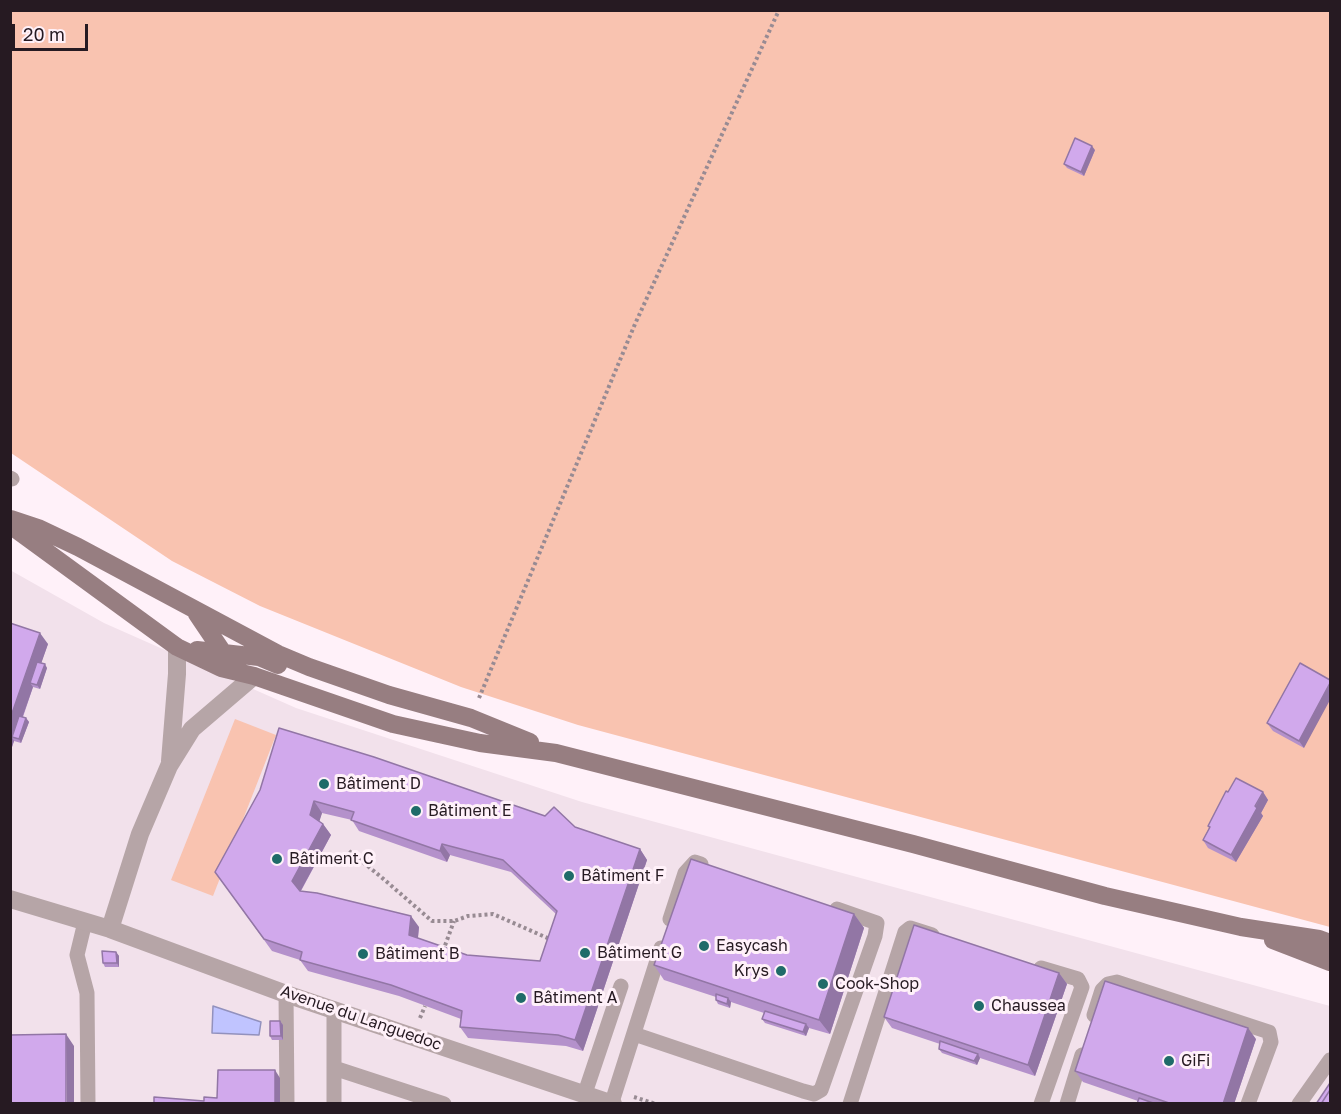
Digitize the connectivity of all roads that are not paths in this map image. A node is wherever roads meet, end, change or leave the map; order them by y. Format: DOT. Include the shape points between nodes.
graph roads {
  1 [pos="10,518"];
  2 [pos="10,525"];
  3 [pos="195,610"];
  4 [pos="177,647"];
  5 [pos="224,654"];
  6 [pos="254,676"];
  7 [pos="389,695"];
  8 [pos="556,753"];
  9 [pos="169,766"];
  10 [pos="718,870"];
  11 [pos="10,899"];
  12 [pos="820,904"];
  13 [pos="85,922"];
  14 [pos="1241,927"];
  15 [pos="110,929"];
  16 [pos="944,938"];
  17 [pos="1330,943"];
  18 [pos="1022,962"];
  19 [pos="1330,962"];
  20 [pos="621,986"];
  21 [pos="286,994"];
  22 [pos="334,1009"];
  23 [pos="634,1034"];
  24 [pos="1330,1060"];
  25 [pos="334,1068"];
  26 [pos="585,1093"];
  27 [pos="613,1103"];
  28 [pos="88,1104"];
  29 [pos="287,1104"];
  30 [pos="334,1104"];
  31 [pos="444,1104"];
  32 [pos="850,1104"];
  33 [pos="1041,1104"];
  34 [pos="1067,1104"];
  35 [pos="1248,1104"];
  36 [pos="1299,1104"];
  1 -- 3 [label="street" via="78,547"];
  2 -- 4 [label="street"];
  3 -- 5 [label="street"];
  3 -- 7 [label="street" via="278,654"];
  4 -- 5 [label="street"];
  4 -- 6 [label="street" via="221,668"];
  4 -- 9 [label="street"];
  5 -- 6 [label="street"];
  5 -- 7 [label="street" via="259,657 346,692"];
  6 -- 8 [label="street" via="393,724 480,743"];
  6 -- 9 [label="street" via="192,729"];
  7 -- 8 [label="street" via="471,718"];
  8 -- 14 [label="street" via="1105,896"];
  9 -- 15 [label="street" via="140,834"];
  10 -- 23 [label="lane" via="695,862 685,873"];
  11 -- 13 [label="street, Avenue du Languedoc"];
  12 -- 23 [label="lane" via="877,922 821,1090 814,1094 803,1091"];
  13 -- 15 [label="street, Avenue du Languedoc"];
  13 -- 28 [label="lane" via="77,955 87,993"];
  14 -- 17 [label="street"];
  14 -- 19 [label="street"];
  15 -- 21 [label="street, Avenue du Languedoc"];
  16 -- 32 [label="lane" via="910,928 905,932"];
  18 -- 33 [label="lane" via="1078,979 1082,987"];
  20 -- 26 [label="lane"];
  21 -- 22 [label="street, Avenue du Languedoc"];
  21 -- 29 [label="lane"];
  22 -- 25 [label="lane"];
  22 -- 26 [label="street, Avenue du Languedoc"];
  23 -- 27 [label="lane"];
  24 -- 36 [label="lane"];
  25 -- 30 [label="lane"];
  25 -- 31 [label="lane"];
  26 -- 27 [label="street, Avenue du Languedoc"];
  34 -- 35 [label="lane" via="1102,990 1117,982 1269,1032 1270,1042"];
}
